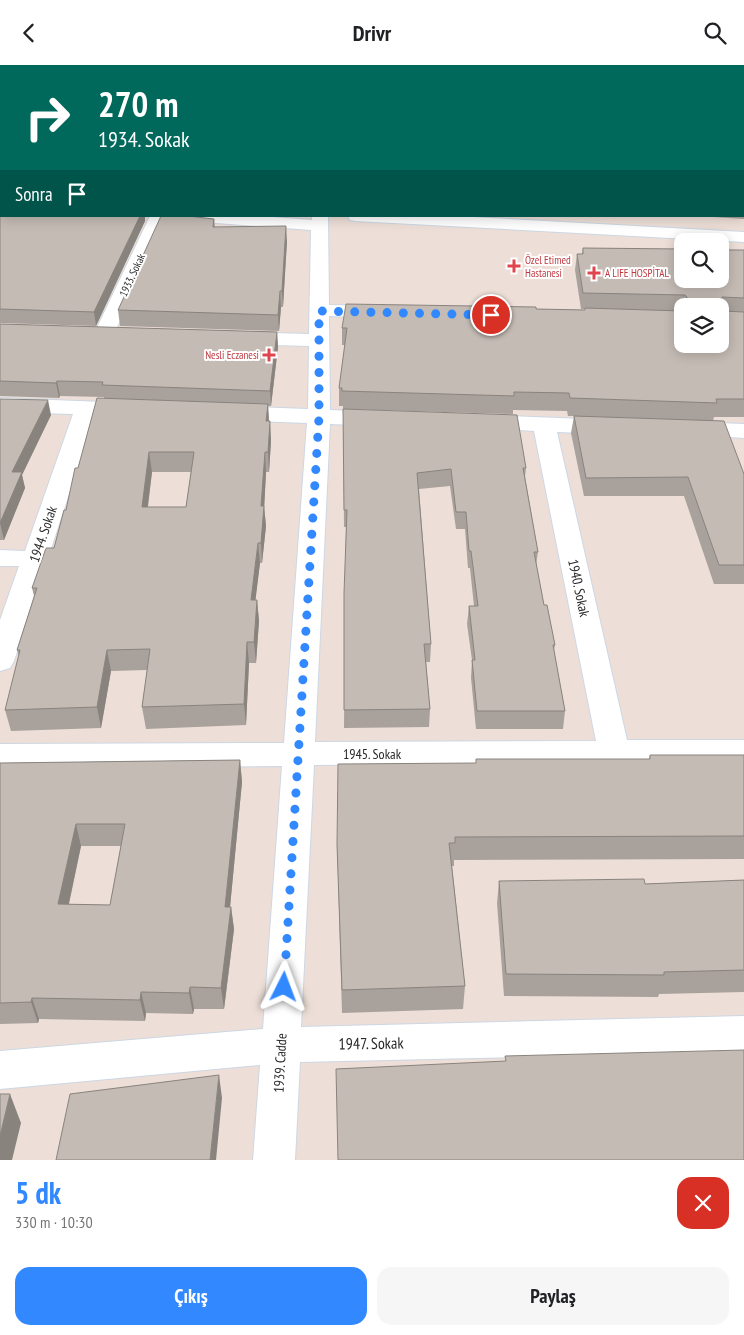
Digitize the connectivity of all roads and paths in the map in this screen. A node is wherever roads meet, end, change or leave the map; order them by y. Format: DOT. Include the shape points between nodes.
graph roads {
  1 [pos="159,217"];
  2 [pos="216,217"];
  3 [pos="374,217"];
  4 [pos="320,221"];
  5 [pos="744,237"];
  6 [pos="319,311"];
  7 [pos="397,313"];
  8 [pos="105,334"];
  9 [pos="221,337"];
  10 [pos="318,340"];
  11 [pos="0,405"];
  12 [pos="86,408"];
  13 [pos="154,411"];
  14 [pos="212,413"];
  15 [pos="319,417"];
  16 [pos="397,419"];
  17 [pos="456,421"];
  18 [pos="544,424"];
  19 [pos="634,427"];
  20 [pos="674,429"];
  21 [pos="744,431"];
  22 [pos="0,557"];
  23 [pos="35,559"];
  24 [pos="0,661"];
  25 [pos="744,751"];
  26 [pos="614,752"];
  27 [pos="298,754"];
  28 [pos="0,756"];
  29 [pos="744,1034"];
  30 [pos="281,1045"];
  31 [pos="0,1070"];
  32 [pos="274,1160"];
  1 -- 8 [label="street, 1933. Sokak"];
  2 -- 4 [label="street"];
  3 -- 5 [label="street"];
  4 -- 6 [label="street, 1939. Cadde"];
  6 -- 7 [label="street"];
  6 -- 10 [label="street, 1939. Cadde"];
  9 -- 10 [label="street"];
  10 -- 15 [label="street, 1939. Cadde"];
  11 -- 12 [label="street"];
  12 -- 13 [label="street"];
  12 -- 23 [label="street, 1944. Sokak"];
  14 -- 15 [label="street"];
  15 -- 16 [label="street"];
  15 -- 27 [label="street, 1939. Cadde"];
  17 -- 18 [label="street"];
  18 -- 19 [label="street"];
  18 -- 26 [label="street, 1940. Sokak"];
  20 -- 21 [label="street"];
  22 -- 23 [label="street"];
  23 -- 24 [label="street, 1944. Sokak"];
  25 -- 26 [label="street, 1945. Sokak"];
  26 -- 27 [label="street, 1945. Sokak"];
  27 -- 28 [label="street, 1945. Sokak"];
  27 -- 30 [label="street, 1939. Cadde"];
  29 -- 30 [label="street, 1947. Sokak"];
  30 -- 31 [label="street, 1947. Sokak"];
  30 -- 32 [label="street, 1939. Cadde"];
}
